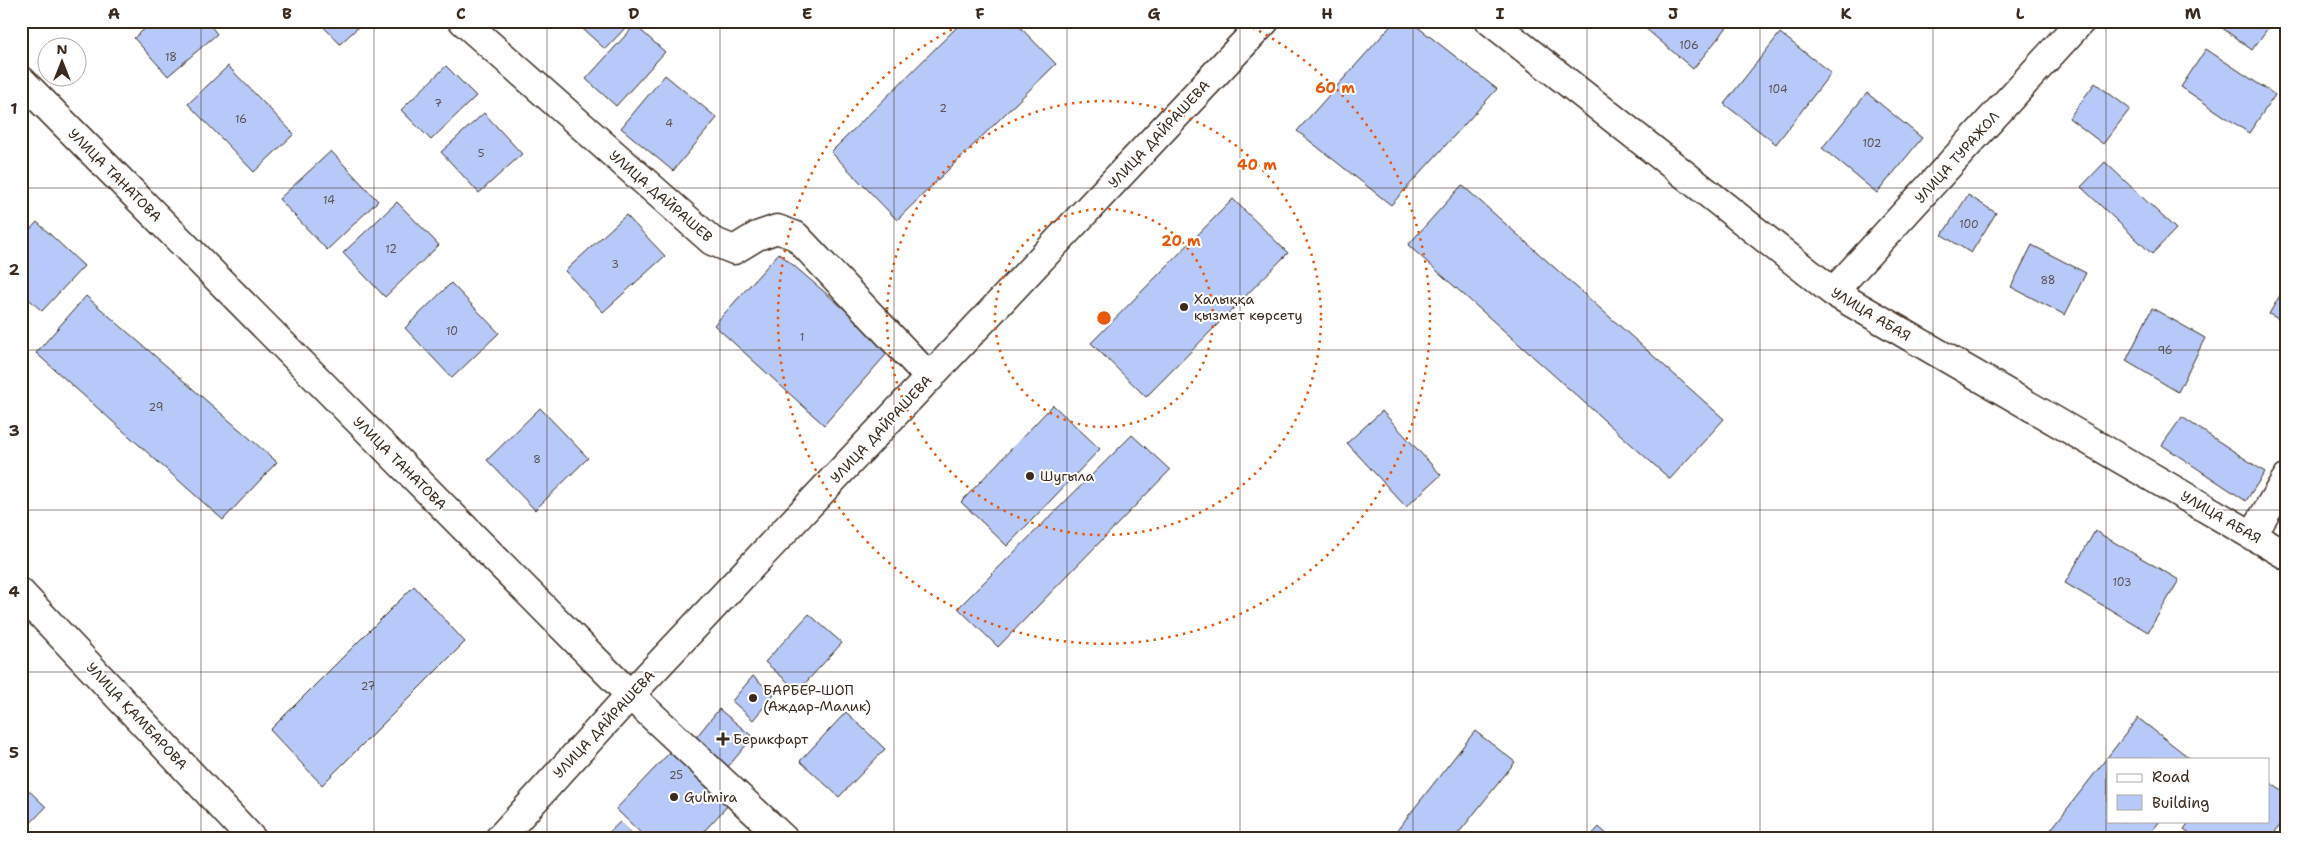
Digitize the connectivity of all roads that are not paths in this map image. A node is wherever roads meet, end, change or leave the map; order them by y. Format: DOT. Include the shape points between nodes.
graph roads {
  1 [pos="463,21"];
  2 [pos="1265,21"];
  3 [pos="1490,21"];
  4 [pos="2081,21"];
  5 [pos="21,80"];
  6 [pos="1833,292"];
  7 [pos="930,378"];
  8 [pos="2286,479"];
  9 [pos="2252,536"];
  10 [pos="2286,555"];
  11 [pos="21,593"];
  12 [pos="630,696"];
  13 [pos="252,839"];
  14 [pos="499,839"];
  15 [pos="784,839"];
  1 -- 7 [label="street, УЛИЦА ДАЙРАШЕВ" via="712,241 734,250 777,229 796,236"];
  2 -- 7 [label="street, УЛИЦА ДАЙРАШЕВА"];
  3 -- 6 [label="street, УЛИЦА АБАЯ"];
  4 -- 6 [label="street, УЛИЦА ТУРАЖОЛ"];
  5 -- 12 [label="street, УЛИЦА ТАНАТОВА"];
  6 -- 9 [label="street, УЛИЦА АБАЯ"];
  7 -- 12 [label="street, УЛИЦА ДАЙРАШЕВА"];
  8 -- 9 [label="street"];
  9 -- 10 [label="street, УЛИЦА АБАЯ"];
  11 -- 13 [label="street, УЛИЦА ҚАМБАРОВА"];
  12 -- 14 [label="street, УЛИЦА ДАЙРАШЕВА"];
  12 -- 15 [label="street, УЛИЦА ТАНАТОВА"];
}
